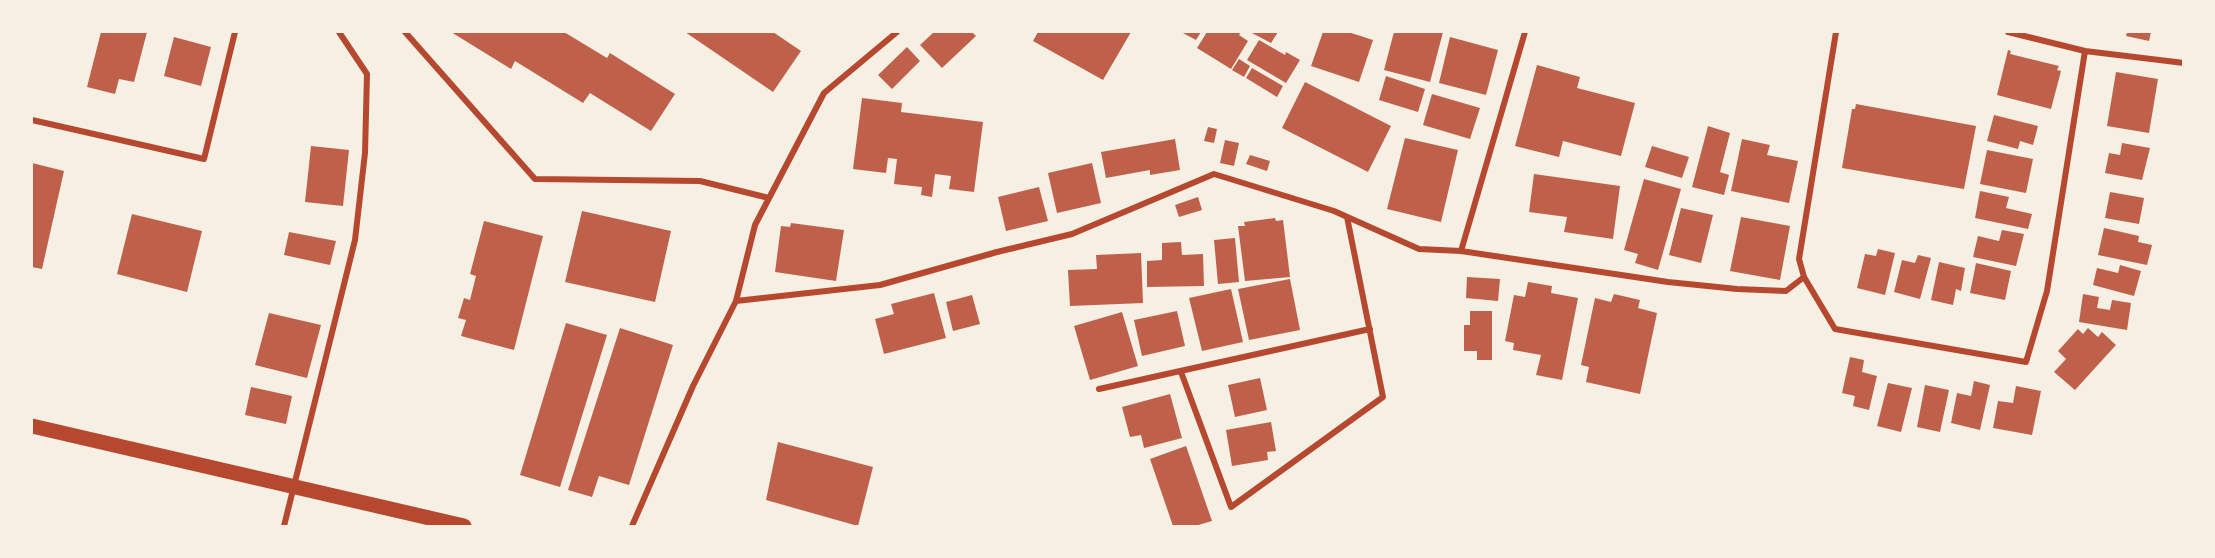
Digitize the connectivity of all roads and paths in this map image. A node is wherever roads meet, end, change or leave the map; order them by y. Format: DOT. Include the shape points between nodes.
graph roads {
  1 [pos="235,32"];
  2 [pos="339,32"];
  3 [pos="405,32"];
  4 [pos="897,32"];
  5 [pos="1525,32"];
  6 [pos="1836,32"];
  7 [pos="2008,32"];
  8 [pos="2085,51"];
  9 [pos="2184,63"];
  10 [pos="32,120"];
  11 [pos="769,198"];
  12 [pos="1347,216"];
  13 [pos="1461,251"];
  14 [pos="1804,278"];
  15 [pos="736,301"];
  16 [pos="1370,329"];
  17 [pos="1181,372"];
  18 [pos="1099,389"];
  19 [pos="32,426"];
  20 [pos="294,488"];
  21 [pos="284,526"];
  22 [pos="464,526"];
  23 [pos="632,526"];
  1 -- 10 [label="street" via="204,159"];
  2 -- 20 [label="street" via="367,74 364,153 355,240"];
  3 -- 11 [label="street" via="535,179 700,181"];
  4 -- 11 [label="street" via="824,93"];
  5 -- 13 [label="street"];
  6 -- 14 [label="street" via="1799,259"];
  7 -- 8 [label="street"];
  8 -- 9 [label="street"];
  8 -- 14 [label="street" via="2047,291 2026,362 1835,329"];
  11 -- 15 [label="street" via="755,225"];
  12 -- 13 [label="street" via="1419,249"];
  12 -- 15 [label="street" via="1214,174 1071,234 880,285"];
  12 -- 16 [label="street"];
  13 -- 14 [label="street" via="1737,290 1786,291"];
  15 -- 23 [label="street" via="693,386"];
  16 -- 17 [label="street"];
  16 -- 17 [label="street" via="1383,397 1231,507"];
  17 -- 18 [label="street"];
  19 -- 20 [label="main road"];
  20 -- 21 [label="street"];
  20 -- 22 [label="main road"];
}
